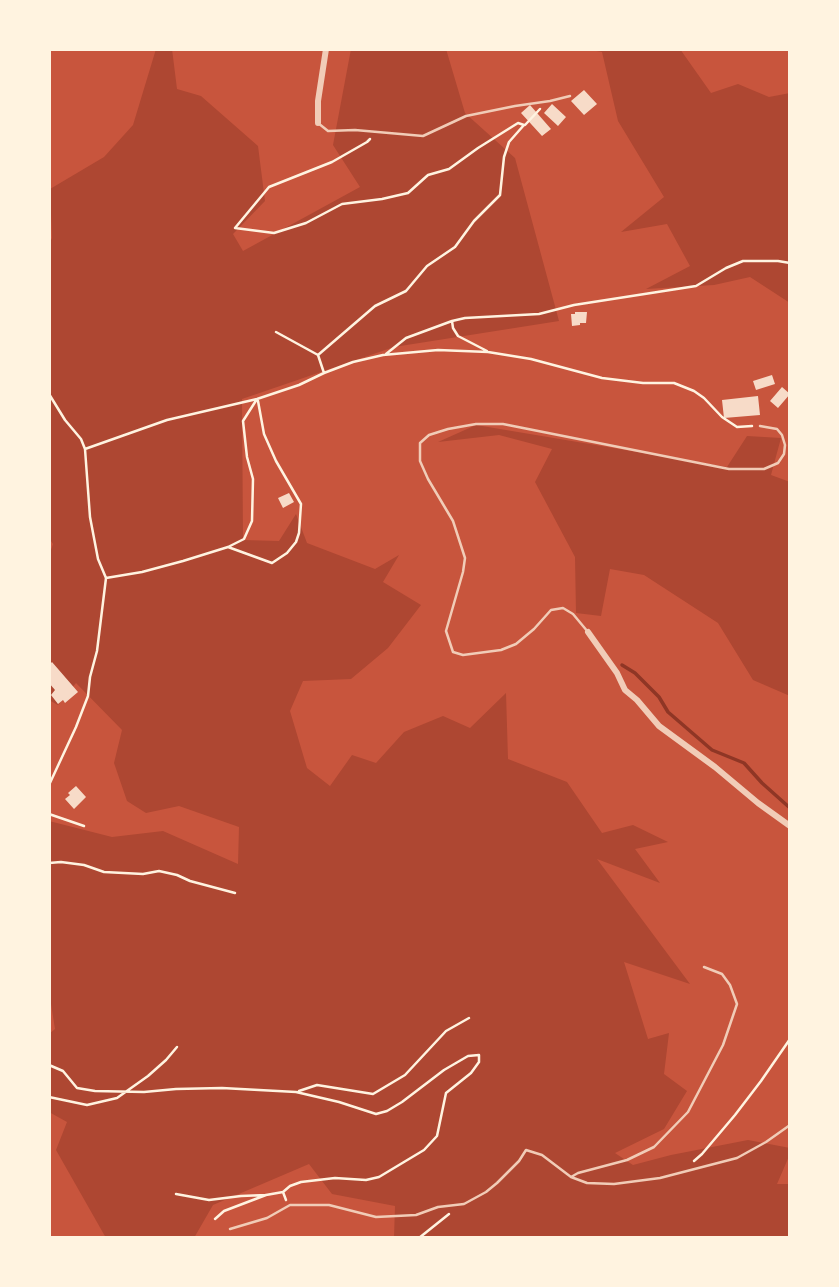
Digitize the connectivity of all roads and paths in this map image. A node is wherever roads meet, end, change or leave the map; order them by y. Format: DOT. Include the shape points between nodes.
graph roads {
  1 [pos="326,49"];
  2 [pos="570,96"];
  3 [pos="551,101"];
  4 [pos="318,123"];
  5 [pos="524,125"];
  6 [pos="376,131"];
  7 [pos="790,263"];
  8 [pos="452,321"];
  9 [pos="276,332"];
  10 [pos="488,352"];
  11 [pos="318,355"];
  12 [pos="383,355"];
  13 [pos="324,373"];
  14 [pos="49,394"];
  15 [pos="257,399"];
  16 [pos="760,426"];
  17 [pos="85,449"];
  18 [pos="228,547"];
  19 [pos="107,578"];
  20 [pos="588,632"];
  21 [pos="49,785"];
  22 [pos="49,814"];
  23 [pos="84,826"];
  24 [pos="790,826"];
  25 [pos="49,863"];
  26 [pos="235,893"];
  27 [pos="704,967"];
  28 [pos="469,1017"];
  29 [pos="790,1039"];
  30 [pos="177,1047"];
  31 [pos="49,1065"];
  32 [pos="126,1091"];
  33 [pos="296,1092"];
  34 [pos="49,1097"];
  35 [pos="790,1125"];
  36 [pos="681,1172"];
  37 [pos="571,1177"];
  38 [pos="283,1192"];
  39 [pos="176,1194"];
  40 [pos="266,1195"];
  41 [pos="464,1204"];
  42 [pos="290,1205"];
  43 [pos="215,1219"];
  44 [pos="230,1229"];
  45 [pos="419,1238"];
  1 -- 4 [label="street"];
  2 -- 3 [label="lane"];
  3 -- 5 [label="path"];
  3 -- 6 [label="lane" via="466,116 423,136"];
  4 -- 6 [label="lane" via="328,131"];
  5 -- 6 [label="path" via="518,123 449,169 428,176 408,193 342,204 274,233 234,228 269,187 345,155"];
  5 -- 11 [label="path" via="509,142 500,195 455,247 406,291 375,306"];
  7 -- 8 [label="path" via="743,261 696,286 539,314"];
  8 -- 10 [label="path" via="458,336"];
  8 -- 12 [label="path" via="406,338"];
  9 -- 11 [label="path"];
  10 -- 12 [label="path"];
  10 -- 16 [label="path" via="602,378 674,383 694,391 737,427"];
  11 -- 13 [label="path"];
  12 -- 13 [label="path"];
  13 -- 15 [label="path"];
  14 -- 17 [label="path"];
  15 -- 17 [label="path" via="167,420"];
  15 -- 18 [label="path" via="243,421 253,479 252,522 244,539"];
  15 -- 18 [label="path" via="264,434 301,504 299,533 287,553 272,563"];
  16 -- 20 [label="lane" via="777,429 785,445 778,463 764,469 729,469 503,425 448,429 420,443 420,461 453,521 465,558 446,631 453,652 463,655 516,644 551,610 563,608"];
  17 -- 19 [label="path" via="90,517"];
  18 -- 19 [label="path"];
  19 -- 21 [label="path" via="88,696"];
  20 -- 24 [label="street" via="625,690 659,726"];
  22 -- 23 [label="path"];
  25 -- 26 [label="path" via="84,865 104,872 159,872"];
  27 -- 37 [label="lane" via="722,974 737,1004 723,1045 688,1112 654,1147"];
  28 -- 33 [label="path" via="446,1031 405,1075 373,1094 317,1085"];
  29 -- 36 [label="path" via="735,1115"];
  30 -- 32 [label="path"];
  31 -- 32 [label="path" via="77,1088"];
  32 -- 33 [label="path" via="222,1088"];
  32 -- 34 [label="path" via="117,1098 87,1105"];
  33 -- 38 [label="path" via="376,1114 402,1102 468,1056 479,1055 471,1073 446,1093 437,1136 424,1150 379,1177 300,1182"];
  35 -- 36 [label="lane" via="737,1158"];
  36 -- 37 [label="lane" via="614,1184"];
  37 -- 41 [label="lane" via="542,1155 526,1150 497,1183"];
  38 -- 40 [label="path"];
  38 -- 42 [label="path"];
  39 -- 40 [label="path" via="209,1200"];
  40 -- 43 [label="path"];
  41 -- 42 [label="lane" via="416,1215 376,1217 329,1205"];
  41 -- 45 [label="path"];
  42 -- 44 [label="lane" via="267,1218"];
}
